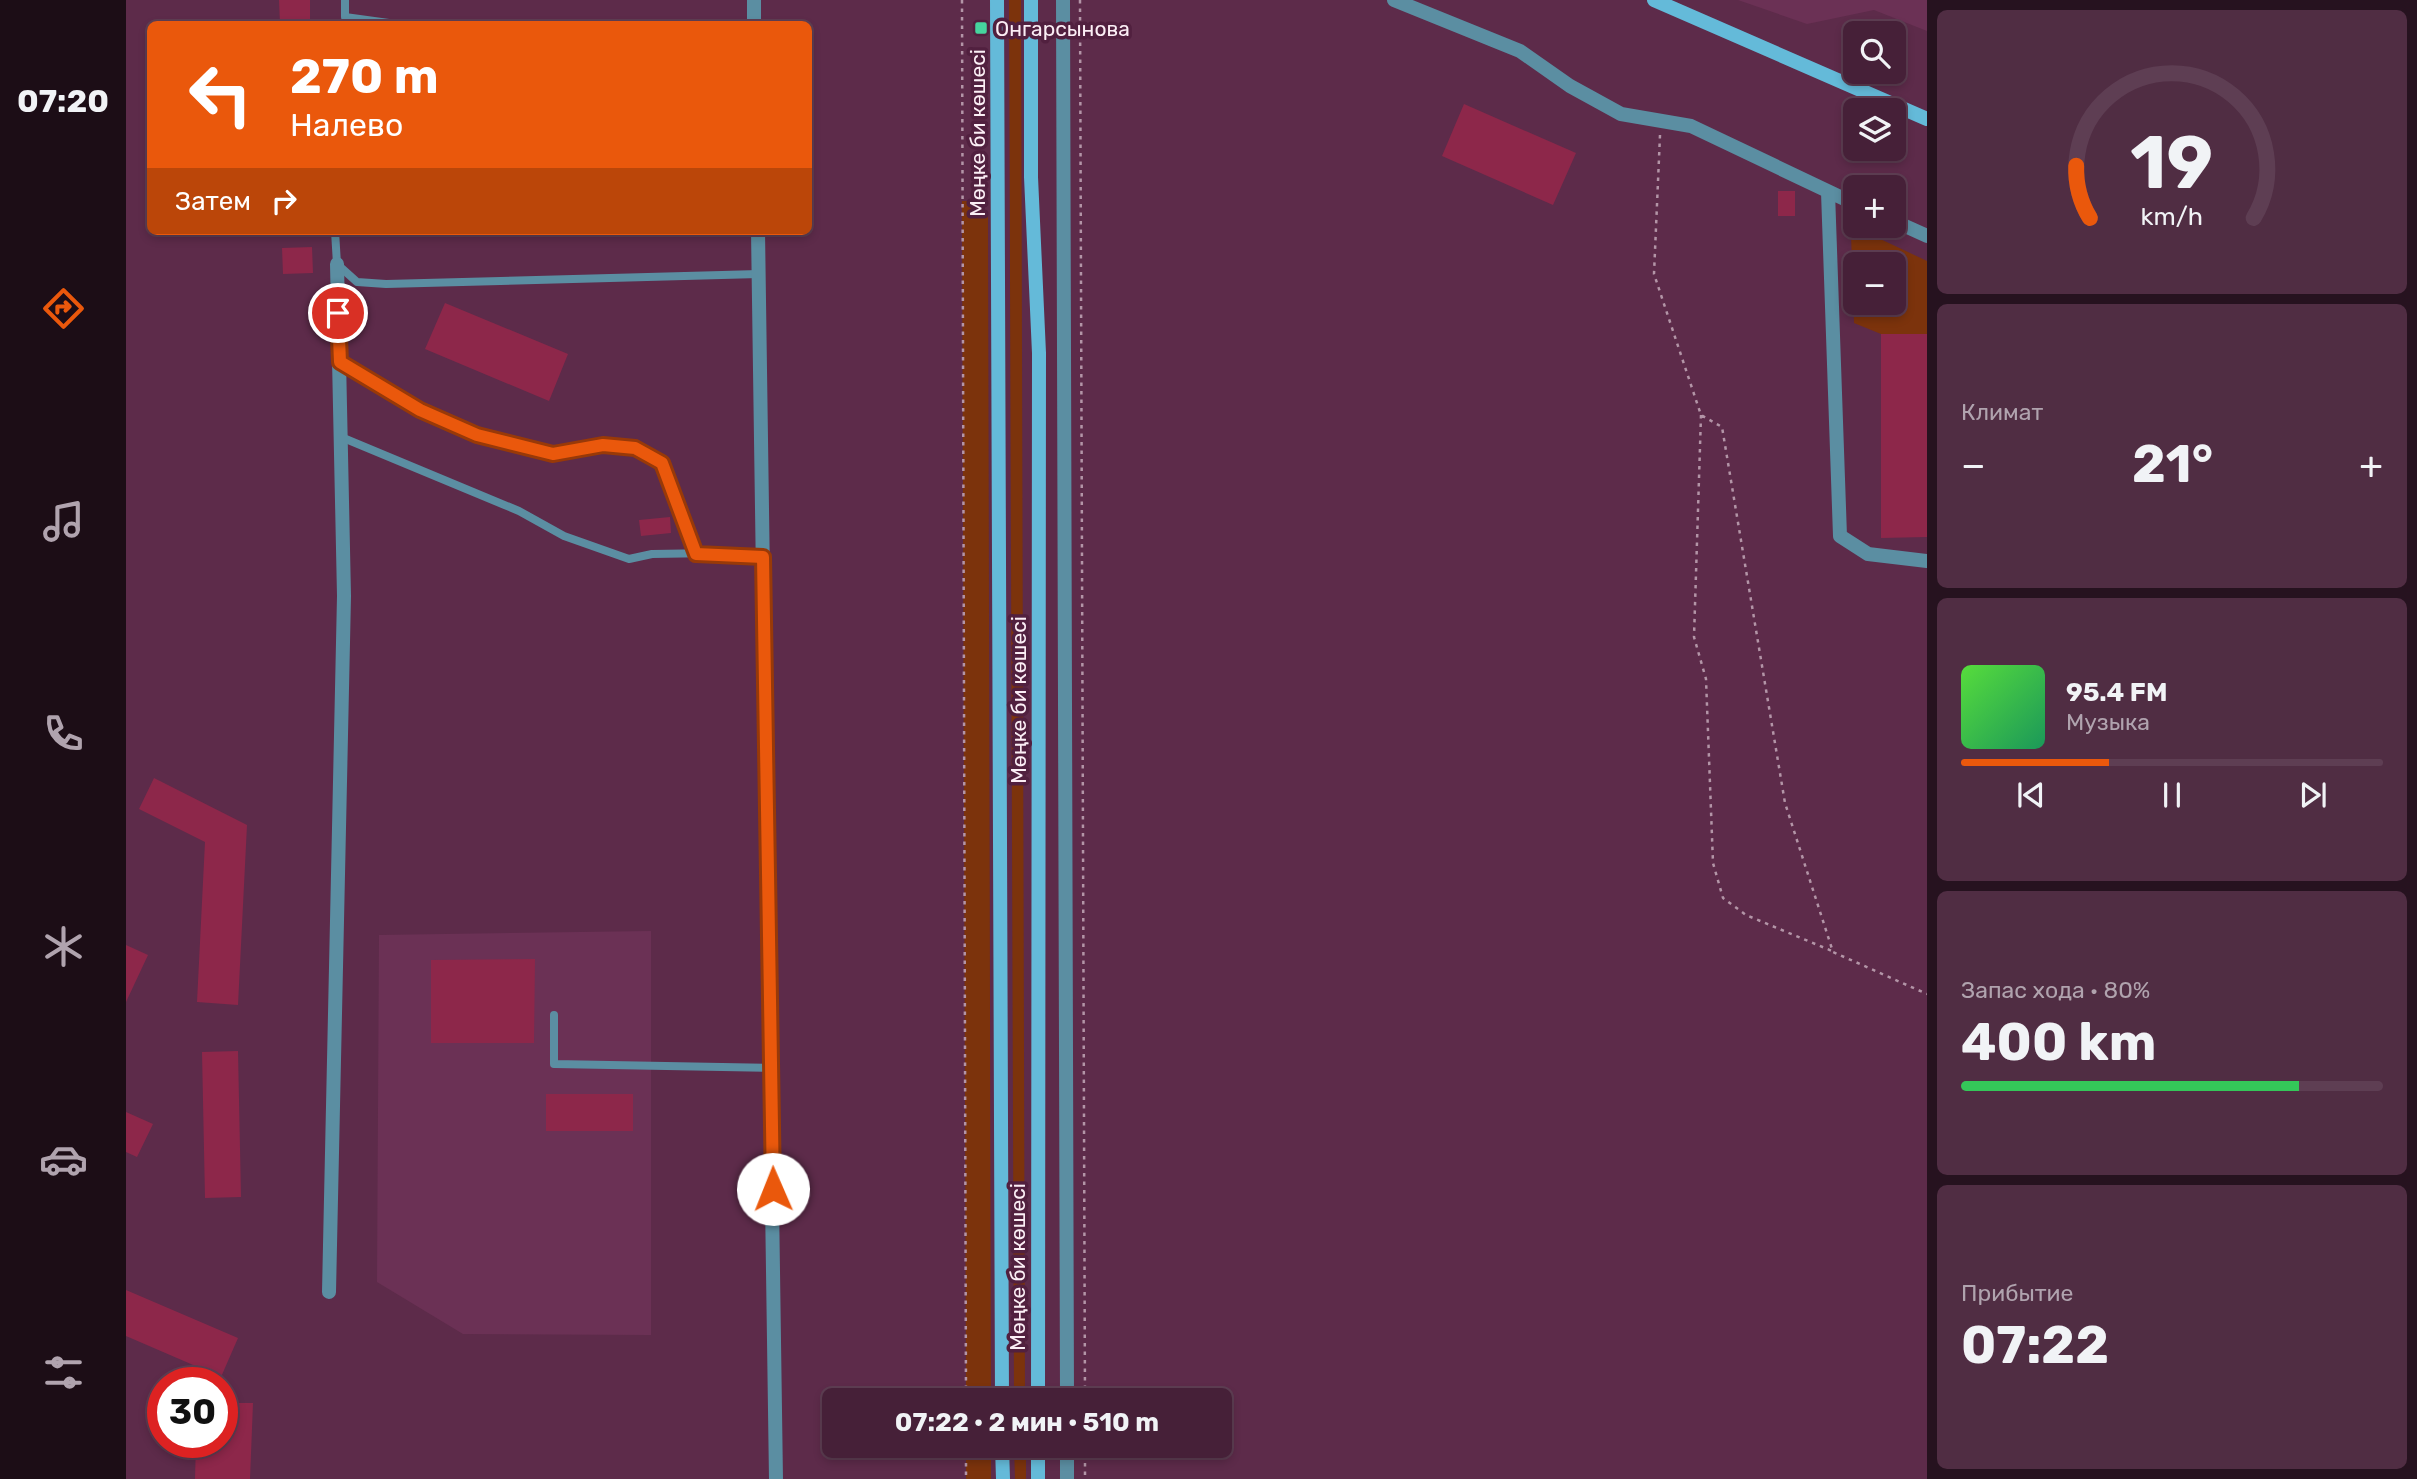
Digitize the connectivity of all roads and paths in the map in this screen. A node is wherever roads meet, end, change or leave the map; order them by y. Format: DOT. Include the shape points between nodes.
graph roads {
  1 [pos="345,0"];
  2 [pos="754,0"];
  3 [pos="962,0"];
  4 [pos="997,0"];
  5 [pos="1031,0"];
  6 [pos="1063,0"];
  7 [pos="1080,0"];
  8 [pos="1394,0"];
  9 [pos="1661,1"];
  10 [pos="344,21"];
  11 [pos="754,21"];
  12 [pos="1927,119"];
  13 [pos="1661,121"];
  14 [pos="1828,192"];
  15 [pos="1843,199"];
  16 [pos="1906,226"];
  17 [pos="335,235"];
  18 [pos="758,235"];
  19 [pos="1927,236"];
  20 [pos="337,264"];
  21 [pos="759,274"];
  22 [pos="340,362"];
  23 [pos="1701,415"];
  24 [pos="341,437"];
  25 [pos="696,554"];
  26 [pos="763,557"];
  27 [pos="1927,561"];
  28 [pos="1833,952"];
  29 [pos="1927,994"];
  30 [pos="554,1015"];
  31 [pos="771,1068"];
  32 [pos="329,1292"];
  33 [pos="966,1388"];
  34 [pos="1002,1388"];
  35 [pos="1038,1388"];
  36 [pos="1066,1388"];
  37 [pos="1085,1388"];
  38 [pos="966,1458"];
  39 [pos="1002,1458"];
  40 [pos="1038,1458"];
  41 [pos="1067,1458"];
  42 [pos="1085,1458"];
  43 [pos="776,1479"];
  44 [pos="966,1479"];
  45 [pos="1003,1479"];
  46 [pos="1038,1479"];
  47 [pos="1067,1479"];
  48 [pos="1085,1479"];
  1 -- 10 [label="lane"];
  2 -- 11 [label="street"];
  3 -- 33 [label="path"];
  4 -- 34 [label="main road, Мөңке би көшесі"];
  5 -- 35 [label="main road, Мөңке би көшесі" via="1031,177 1039,353"];
  6 -- 36 [label="street"];
  7 -- 37 [label="path"];
  8 -- 13 [label="street" via="1520,51 1621,114"];
  9 -- 12 [label="main road"];
  13 -- 14 [label="street" via="1691,126"];
  13 -- 23 [label="path" via="1654,274"];
  14 -- 15 [label="street"];
  14 -- 27 [label="street" via="1840,536 1868,554"];
  16 -- 19 [label="street"];
  17 -- 20 [label="lane"];
  18 -- 21 [label="street"];
  20 -- 21 [label="lane" via="357,282 386,284"];
  20 -- 22 [label="street"];
  21 -- 26 [label="street"];
  22 -- 24 [label="street"];
  22 -- 25 [label="lane" via="420,410 477,435 553,454 603,445 635,448 662,463"];
  23 -- 28 [label="path" via="1721,427 1785,803"];
  23 -- 28 [label="path" via="1694,637 1706,679 1713,863 1723,898"];
  24 -- 25 [label="lane" via="519,511 564,536 629,559"];
  24 -- 32 [label="street" via="344,596"];
  25 -- 26 [label="lane"];
  26 -- 31 [label="street"];
  28 -- 29 [label="path"];
  30 -- 31 [label="lane" via="554,1064"];
  31 -- 43 [label="street"];
  38 -- 44 [label="path"];
  39 -- 45 [label="main road"];
  40 -- 46 [label="main road"];
  41 -- 47 [label="street"];
  42 -- 48 [label="path"];
}
